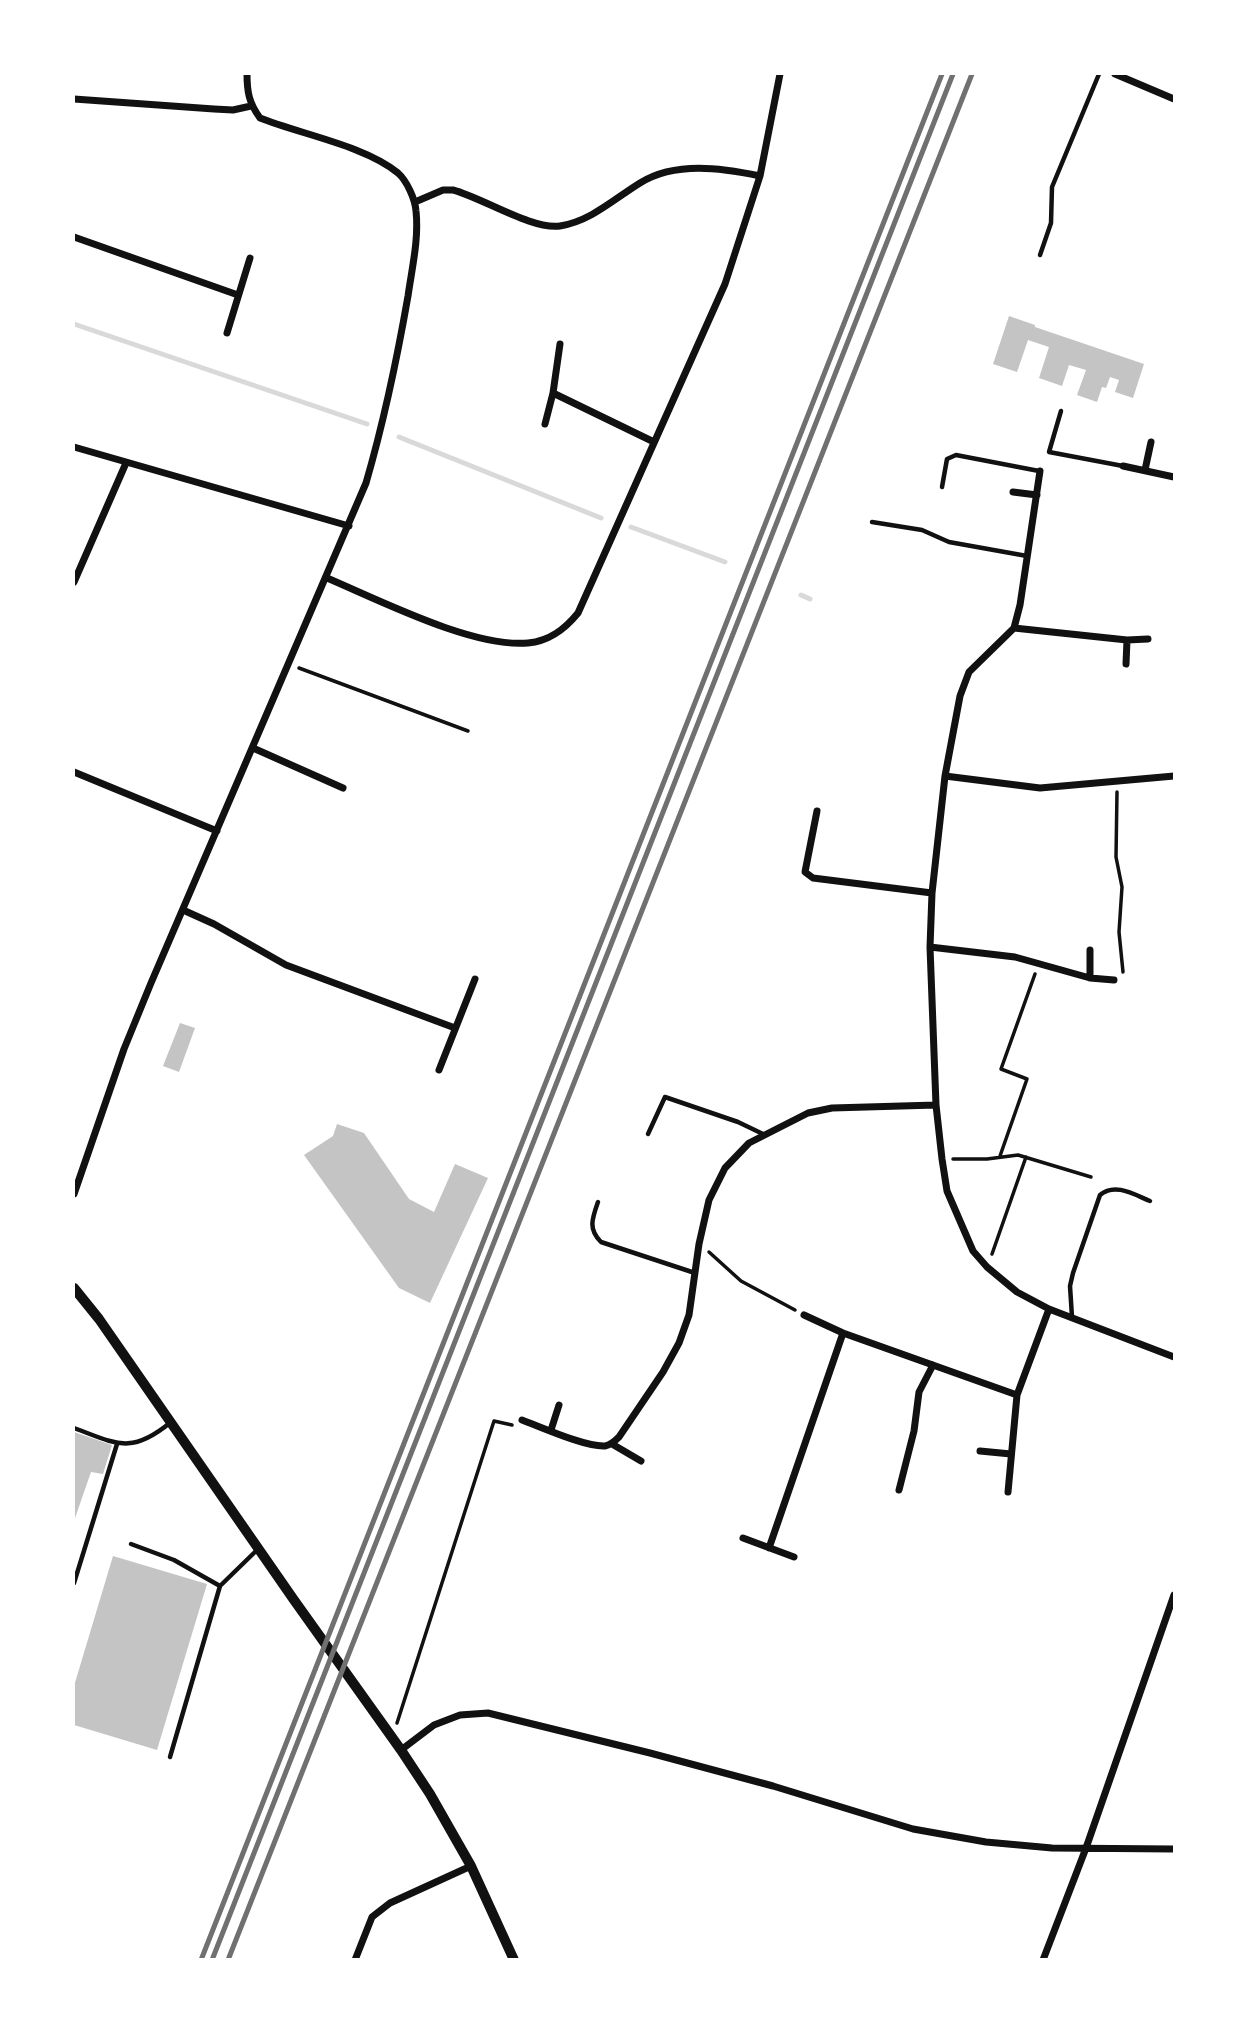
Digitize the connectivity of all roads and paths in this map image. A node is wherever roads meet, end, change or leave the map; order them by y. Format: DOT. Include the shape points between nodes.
graph roads {
  1 [pos="247,74"];
  2 [pos="780,74"];
  3 [pos="1099,74"];
  4 [pos="1115,74"];
  5 [pos="1132,77"];
  6 [pos="74,99"];
  7 [pos="1174,99"];
  8 [pos="251,106"];
  9 [pos="760,176"];
  10 [pos="415,202"];
  11 [pos="74,237"];
  12 [pos="1041,255"];
  13 [pos="250,258"];
  14 [pos="238,295"];
  15 [pos="227,333"];
  16 [pos="560,344"];
  17 [pos="553,393"];
  18 [pos="1061,411"];
  19 [pos="545,424"];
  20 [pos="654,442"];
  21 [pos="1151,442"];
  22 [pos="74,447"];
  23 [pos="126,463"];
  24 [pos="1123,466"];
  25 [pos="1145,470"];
  26 [pos="1040,471"];
  27 [pos="1174,477"];
  28 [pos="942,486"];
  29 [pos="1013,492"];
  30 [pos="1037,495"];
  31 [pos="872,522"];
  32 [pos="349,526"];
  33 [pos="1028,556"];
  34 [pos="327,578"];
  35 [pos="74,582"];
  36 [pos="1014,628"];
  37 [pos="1148,639"];
  38 [pos="1127,640"];
  39 [pos="289,664"];
  40 [pos="1126,664"];
  41 [pos="468,732"];
  42 [pos="253,748"];
  43 [pos="74,772"];
  44 [pos="945,776"];
  45 [pos="1174,776"];
  46 [pos="1117,783"];
  47 [pos="343,788"];
  48 [pos="817,811"];
  49 [pos="217,831"];
  50 [pos="932,893"];
  51 [pos="183,910"];
  52 [pos="930,947"];
  53 [pos="1090,950"];
  54 [pos="1038,965"];
  55 [pos="1090,978"];
  56 [pos="475,979"];
  57 [pos="1114,980"];
  58 [pos="456,1028"];
  59 [pos="439,1070"];
  60 [pos="936,1105"];
  61 [pos="648,1134"];
  62 [pos="764,1135"];
  63 [pos="1000,1156"];
  64 [pos="1026,1157"];
  65 [pos="942,1159"];
  66 [pos="1091,1177"];
  67 [pos="74,1194"];
  68 [pos="1150,1201"];
  69 [pos="598,1202"];
  70 [pos="699,1244"];
  71 [pos="987,1267"];
  72 [pos="695,1273"];
  73 [pos="74,1288"];
  74 [pos="1049,1309"];
  75 [pos="804,1315"];
  76 [pos="1072,1318"];
  77 [pos="843,1333"];
  78 [pos="1174,1357"];
  79 [pos="933,1365"];
  80 [pos="1017,1395"];
  81 [pos="559,1405"];
  82 [pos="522,1420"];
  83 [pos="171,1422"];
  84 [pos="74,1428"];
  85 [pos="551,1430"];
  86 [pos="117,1444"];
  87 [pos="612,1444"];
  88 [pos="980,1451"];
  89 [pos="1011,1454"];
  90 [pos="641,1461"];
  91 [pos="899,1490"];
  92 [pos="1008,1492"];
  93 [pos="743,1538"];
  94 [pos="131,1544"];
  95 [pos="769,1548"];
  96 [pos="259,1549"];
  97 [pos="794,1557"];
  98 [pos="74,1583"];
  99 [pos="220,1586"];
  100 [pos="1174,1596"];
  101 [pos="393,1737"];
  102 [pos="401,1750"];
  103 [pos="170,1757"];
  104 [pos="1086,1848"];
  105 [pos="1174,1849"];
  106 [pos="471,1866"];
  107 [pos="355,1959"];
  108 [pos="514,1959"];
  109 [pos="1043,1959"];
  1 -- 8 [label="street"];
  2 -- 9 [label="street"];
  3 -- 12 [label="lane" via="1052,187 1051,223"];
  4 -- 5 [label="street"];
  5 -- 7 [label="street"];
  6 -- 8 [label="street" via="233,110"];
  8 -- 10 [label="street" via="260,118 384,162 401,176"];
  9 -- 10 [label="street" via="728,169 657,173 610,205 558,226 527,220 453,190"];
  9 -- 20 [label="street" via="725,284"];
  10 -- 32 [label="street" via="414,257 388,404"];
  11 -- 14 [label="street"];
  13 -- 14 [label="street"];
  14 -- 15 [label="street"];
  16 -- 17 [label="street"];
  17 -- 19 [label="street"];
  17 -- 20 [label="street"];
  18 -- 24 [label="lane" via="1049,452"];
  20 -- 34 [label="street" via="578,613 566,628 548,638 528,643 485,639 430,622"];
  21 -- 25 [label="street"];
  22 -- 23 [label="street"];
  23 -- 32 [label="street"];
  23 -- 35 [label="street"];
  24 -- 25 [label="street"];
  25 -- 27 [label="street"];
  26 -- 28 [label="lane" via="956,455 947,459"];
  26 -- 30 [label="street"];
  29 -- 30 [label="street"];
  30 -- 33 [label="street"];
  31 -- 33 [label="lane"];
  32 -- 34 [label="street"];
  33 -- 36 [label="street"];
  34 -- 39 [label="street"];
  36 -- 38 [label="street"];
  36 -- 44 [label="street" via="969,671"];
  37 -- 38 [label="street"];
  38 -- 40 [label="street"];
  39 -- 41 [label="path"];
  39 -- 42 [label="street"];
  42 -- 47 [label="street"];
  42 -- 49 [label="street"];
  43 -- 49 [label="street"];
  44 -- 46 [label="street" via="1040,788"];
  44 -- 50 [label="street"];
  45 -- 46 [label="street"];
  46 -- 57 [label="path" via="1123,972"];
  48 -- 50 [label="street" via="805,872 813,878"];
  49 -- 51 [label="street"];
  50 -- 52 [label="street"];
  51 -- 58 [label="street" via="286,965"];
  51 -- 67 [label="street" via="124,1049"];
  52 -- 54 [label="street" via="982,951"];
  52 -- 60 [label="street"];
  53 -- 55 [label="street"];
  54 -- 55 [label="street"];
  54 -- 63 [label="path" via="1001,1069 1027,1079"];
  55 -- 57 [label="street"];
  56 -- 58 [label="street"];
  58 -- 59 [label="street"];
  60 -- 62 [label="street" via="832,1108 808,1113"];
  60 -- 65 [label="street"];
  61 -- 62 [label="lane" via="665,1097"];
  62 -- 70 [label="street" via="749,1143 725,1168 709,1200"];
  63 -- 64 [label="path"];
  63 -- 65 [label="path"];
  64 -- 66 [label="path"];
  64 -- 71 [label="path"];
  65 -- 71 [label="street" via="958,1219 973,1251"];
  68 -- 76 [label="lane" via="1116,1189 1100,1195 1070,1286"];
  69 -- 72 [label="lane" via="591,1222 601,1242"];
  70 -- 72 [label="street"];
  70 -- 75 [label="path" via="741,1280"];
  71 -- 74 [label="street" via="1017,1292"];
  72 -- 87 [label="street" via="689,1315 679,1343"];
  73 -- 83 [label="street"];
  74 -- 76 [label="street"];
  74 -- 80 [label="street"];
  75 -- 77 [label="street"];
  76 -- 78 [label="street"];
  77 -- 79 [label="street"];
  77 -- 95 [label="street"];
  79 -- 80 [label="street"];
  79 -- 91 [label="street" via="919,1392"];
  80 -- 89 [label="street"];
  81 -- 85 [label="street"];
  82 -- 85 [label="street"];
  82 -- 101 [label="path" via="518,1426 494,1421"];
  83 -- 86 [label="lane" via="134,1444"];
  83 -- 96 [label="street"];
  84 -- 86 [label="lane"];
  85 -- 87 [label="street" via="588,1443"];
  86 -- 98 [label="lane"];
  87 -- 90 [label="street"];
  88 -- 89 [label="street"];
  89 -- 92 [label="street"];
  93 -- 95 [label="street"];
  94 -- 99 [label="lane" via="174,1560"];
  95 -- 97 [label="street"];
  96 -- 99 [label="lane"];
  96 -- 101 [label="street"];
  99 -- 103 [label="lane"];
  100 -- 104 [label="street"];
  101 -- 102 [label="street"];
  102 -- 104 [label="street" via="460,1715 488,1713 712,1770 913,1829 986,1842"];
  102 -- 106 [label="street"];
  104 -- 105 [label="street"];
  104 -- 109 [label="street"];
  106 -- 107 [label="street" via="390,1903 372,1917"];
  106 -- 108 [label="street"];
}
